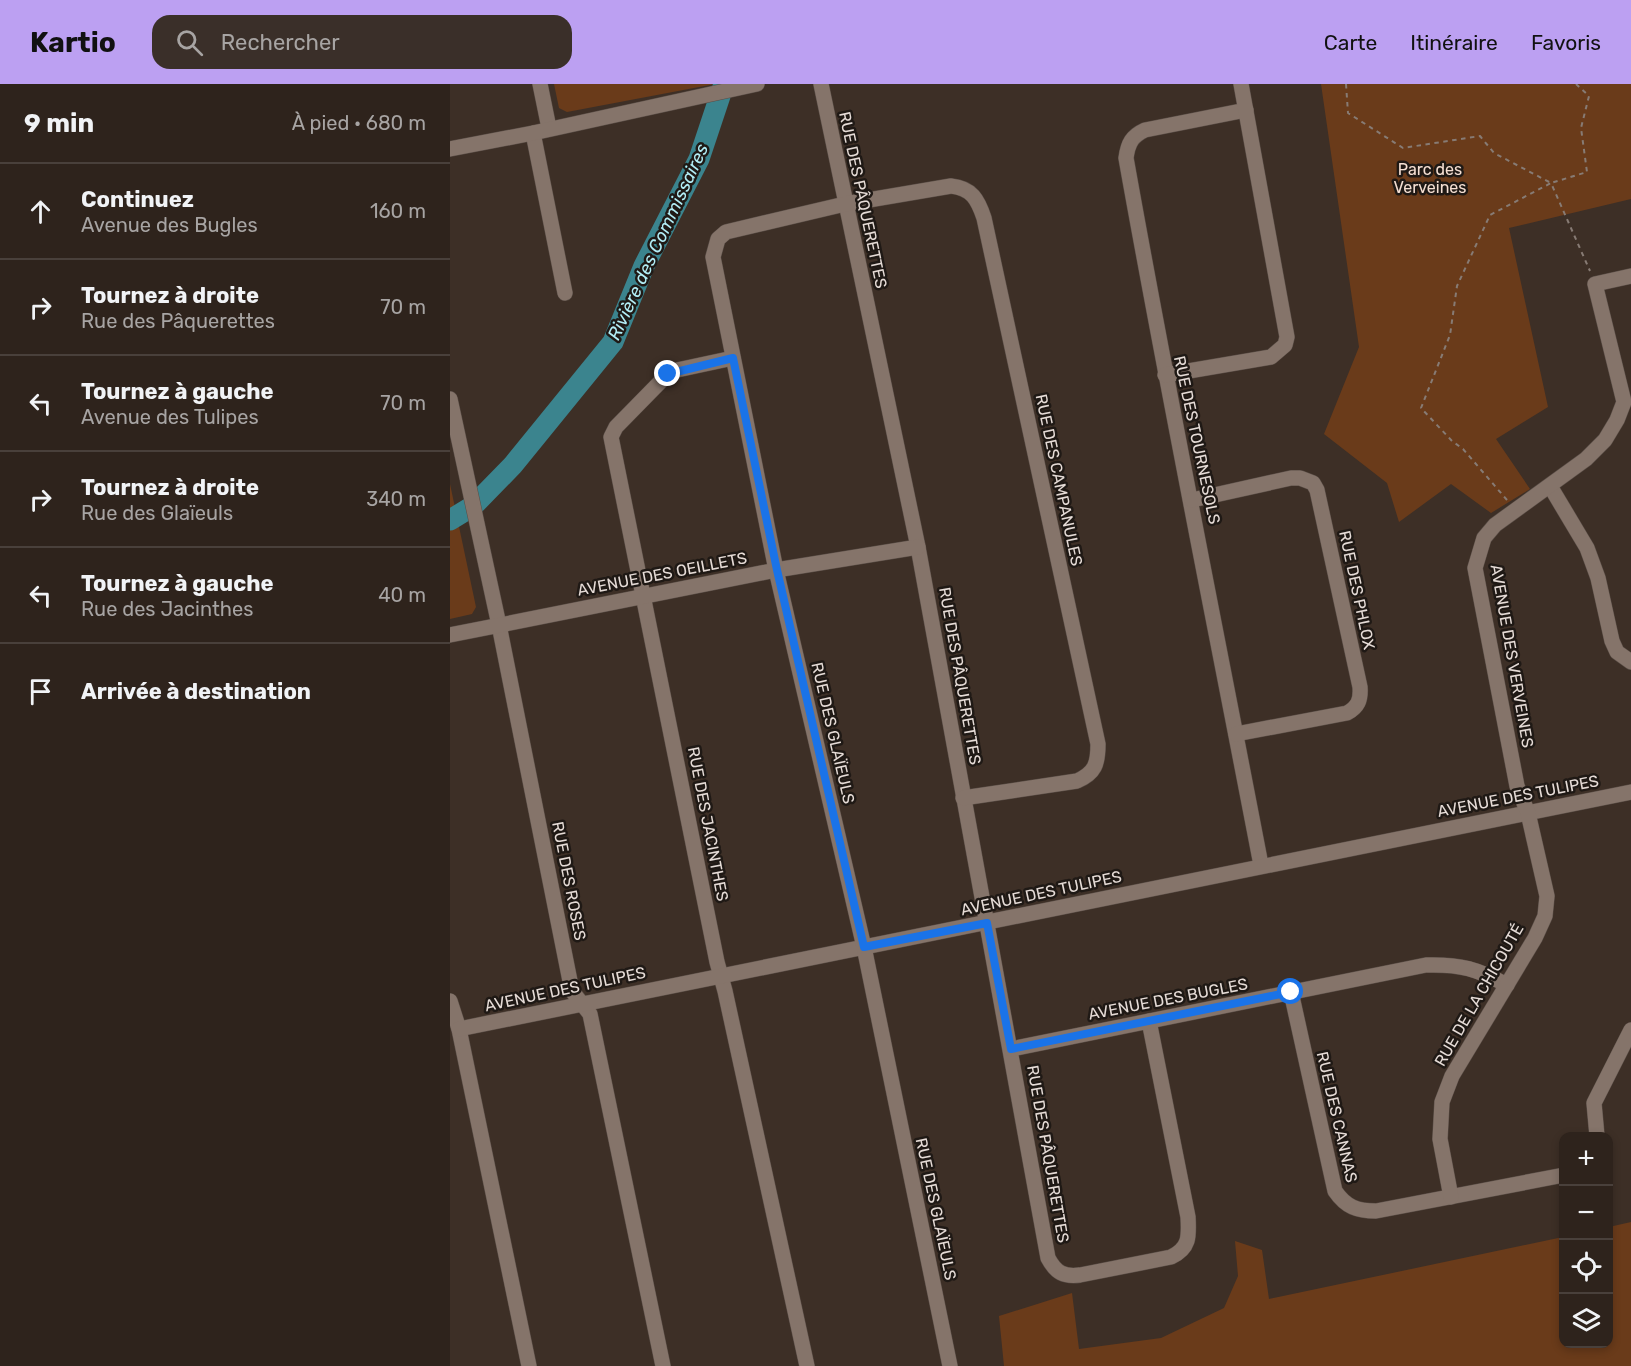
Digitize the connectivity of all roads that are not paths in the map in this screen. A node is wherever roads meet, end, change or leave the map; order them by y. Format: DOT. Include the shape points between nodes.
graph roads {
  1 [pos="540,84"];
  2 [pos="758,84"];
  3 [pos="821,84"];
  4 [pos="1241,84"];
  5 [pos="697,91"];
  6 [pos="1246,110"];
  7 [pos="549,128"];
  8 [pos="533,133"];
  9 [pos="450,149"];
  10 [pos="845,204"];
  11 [pos="1631,276"];
  12 [pos="565,293"];
  13 [pos="733,358"];
  14 [pos="1165,375"];
  15 [pos="450,399"];
  16 [pos="1628,401"];
  17 [pos="1550,486"];
  18 [pos="1192,500"];
  19 [pos="918,547"];
  20 [pos="777,570"];
  21 [pos="643,596"];
  22 [pos="499,625"];
  23 [pos="450,635"];
  24 [pos="1631,662"];
  25 [pos="1236,734"];
  26 [pos="1631,792"];
  27 [pos="963,798"];
  28 [pos="1528,813"];
  29 [pos="1262,866"];
  30 [pos="987,923"];
  31 [pos="864,947"];
  32 [pos="721,975"];
  33 [pos="1507,985"];
  34 [pos="1291,992"];
  35 [pos="450,1000"];
  36 [pos="583,1004"];
  37 [pos="1149,1021"];
  38 [pos="459,1029"];
  39 [pos="1631,1030"];
  40 [pos="1011,1049"];
  41 [pos="1597,1132"];
  42 [pos="1559,1176"];
  43 [pos="1451,1197"];
  44 [pos="529,1366"];
  45 [pos="663,1366"];
  46 [pos="807,1366"];
  47 [pos="950,1366"];
  1 -- 7 [label="street"];
  2 -- 5 [label="street"];
  3 -- 10 [label="street, RUE DES PÂQUERETTES"];
  4 -- 6 [label="street"];
  5 -- 7 [label="street"];
  6 -- 14 [label="street, RUE DES TOURNESOLS" via="1145,130 1134,135 1127,147"];
  6 -- 14 [label="street" via="1287,337 1285,345 1271,357"];
  7 -- 8 [label="street"];
  8 -- 9 [label="street"];
  8 -- 12 [label="street"];
  10 -- 13 [label="street, RUE DES GLAÏEULS" via="738,228 718,238 713,257"];
  10 -- 19 [label="street, RUE DES PÂQUERETTES"];
  10 -- 27 [label="street, RUE DES CAMPANULES" via="951,186 963,187 978,203 1098,744 1096,768 1077,781"];
  11 -- 16 [label="street, AVENUE DES VERVEINES" via="1595,284"];
  13 -- 20 [label="street, RUE DES GLAÏEULS"];
  13 -- 21 [label="street, RUE DES JACINTHES" via="668,374 616,427 611,437"];
  14 -- 18 [label="street, RUE DES TOURNESOLS"];
  15 -- 22 [label="street, RUE DES ROSES"];
  16 -- 17 [label="street, AVENUE DES VERVEINES" via="1605,440"];
  17 -- 24 [label="street" via="1587,548 1617,652"];
  17 -- 28 [label="street, AVENUE DES VERVEINES" via="1495,525 1484,538 1475,567 1518,786"];
  18 -- 25 [label="street, RUE DES TOURNESOLS"];
  18 -- 25 [label="street, RUE DES PHLOX" via="1291,478 1313,483 1360,687 1359,702 1347,713"];
  19 -- 20 [label="street, AVENUE DES OEILLETS"];
  19 -- 27 [label="street, RUE DES PÂQUERETTES"];
  20 -- 21 [label="street, AVENUE DES OEILLETS"];
  20 -- 31 [label="street, RUE DES GLAÏEULS"];
  21 -- 22 [label="street, AVENUE DES OEILLETS"];
  21 -- 32 [label="street, RUE DES JACINTHES"];
  22 -- 23 [label="street, AVENUE DES OEILLETS"];
  22 -- 36 [label="street, RUE DES ROSES" via="572,991"];
  25 -- 29 [label="street, RUE DES TOURNESOLS"];
  26 -- 28 [label="street, AVENUE DES TULIPES"];
  27 -- 30 [label="street, RUE DES PÂQUERETTES"];
  28 -- 29 [label="street, AVENUE DES TULIPES"];
  28 -- 33 [label="street, RUE DE LA CHICOUTÉ" via="1547,896 1545,916"];
  29 -- 30 [label="street, AVENUE DES TULIPES"];
  30 -- 31 [label="street, AVENUE DES TULIPES"];
  30 -- 40 [label="street, RUE DES PÂQUERETTES"];
  31 -- 32 [label="street, AVENUE DES TULIPES"];
  31 -- 47 [label="street, RUE DES GLAÏEULS"];
  32 -- 36 [label="street, AVENUE DES TULIPES"];
  32 -- 46 [label="street, RUE DES JACINTHES"];
  33 -- 34 [label="street, AVENUE DES BUGLES" via="1467,967 1426,965"];
  33 -- 43 [label="street, RUE DE LA CHICOUTÉ" via="1452,1076 1442,1102 1440,1139"];
  34 -- 37 [label="street, AVENUE DES BUGLES"];
  34 -- 43 [label="street, RUE DES CANNAS" via="1335,1191 1341,1201 1352,1208 1376,1211"];
  35 -- 38 [label="street"];
  36 -- 38 [label="street, AVENUE DES TULIPES"];
  36 -- 45 [label="street, RUE DES ROSES" via="590,1014"];
  37 -- 40 [label="street, AVENUE DES BUGLES"];
  37 -- 40 [label="street, RUE DES PÂQUERETTES" via="1188,1217 1187,1243 1182,1252 1171,1257 1069,1276 1053,1267 1048,1258"];
  38 -- 44 [label="street"];
  39 -- 41 [label="street" via="1594,1103"];
  42 -- 43 [label="street, RUE DES CANNAS"];
}
